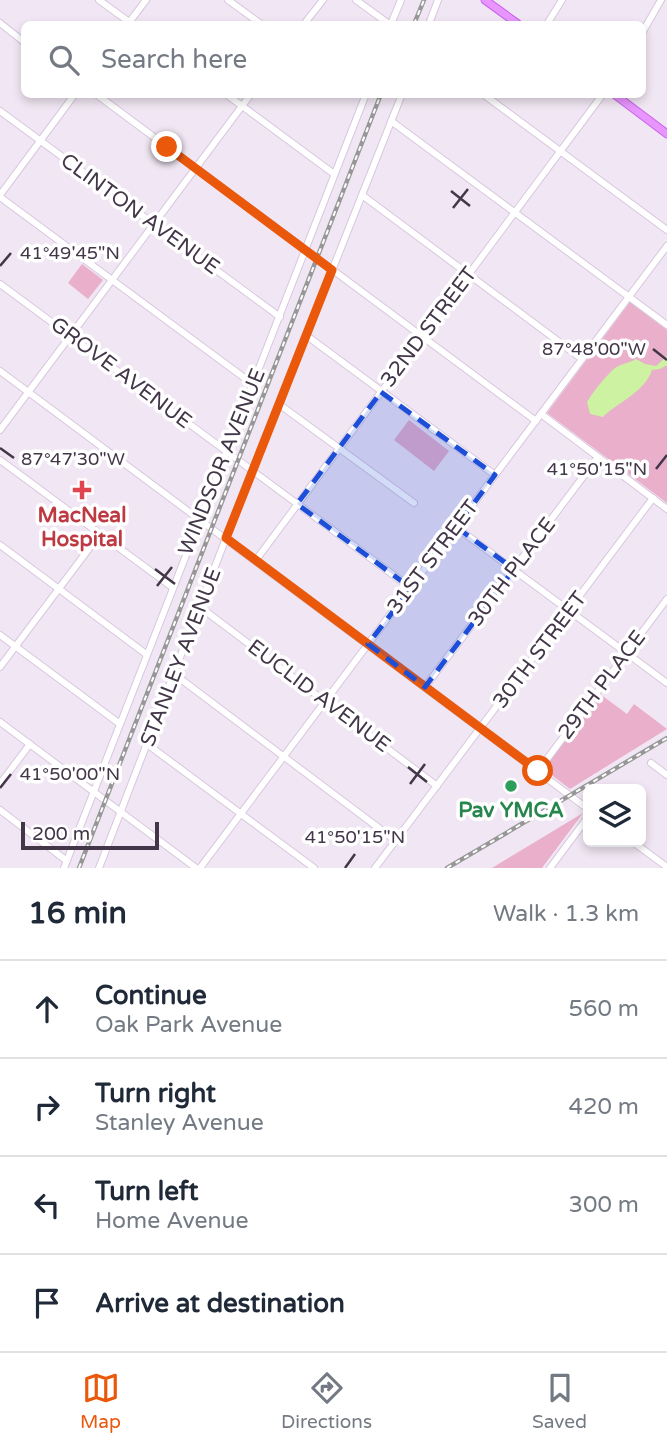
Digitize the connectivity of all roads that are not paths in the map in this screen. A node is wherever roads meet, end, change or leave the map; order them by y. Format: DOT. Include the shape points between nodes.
graph roads {
  1 [pos="99,0"];
  2 [pos="146,0"];
  3 [pos="228,0"];
  4 [pos="323,0"];
  5 [pos="356,0"];
  6 [pos="401,0"];
  7 [pos="438,0"];
  8 [pos="485,0"];
  9 [pos="562,0"];
  10 [pos="661,0"];
  11 [pos="125,21"];
  12 [pos="131,21"];
  13 [pos="257,21"];
  14 [pos="306,21"];
  15 [pos="386,21"];
  16 [pos="391,21"];
  17 [pos="430,21"];
  18 [pos="514,21"];
  19 [pos="549,21"];
  20 [pos="0,23"];
  21 [pos="646,26"];
  22 [pos="21,40"];
  23 [pos="72,98"];
  24 [pos="101,98"];
  25 [pos="231,98"];
  26 [pos="248,98"];
  27 [pos="365,98"];
  28 [pos="400,98"];
  29 [pos="488,98"];
  30 [pos="600,98"];
  31 [pos="619,98"];
  32 [pos="242,107"];
  33 [pos="0,111"];
  34 [pos="391,121"];
  35 [pos="667,134"];
  36 [pos="40,141"];
  37 [pos="561,152"];
  38 [pos="196,169"];
  39 [pos="334,174"];
  40 [pos="362,195"];
  41 [pos="0,196"];
  42 [pos="515,213"];
  43 [pos="155,224"];
  44 [pos="667,230"];
  45 [pos="667,246"];
  46 [pos="306,250"];
  47 [pos="332,270"];
  48 [pos="469,275"];
  49 [pos="113,280"];
  50 [pos="0,284"];
  51 [pos="629,297"];
  52 [pos="280,317"];
  53 [pos="667,325"];
  54 [pos="71,336"];
  55 [pos="306,336"];
  56 [pos="422,336"];
  57 [pos="582,359"];
  58 [pos="0,371"];
  59 [pos="254,384"];
  60 [pos="29,392"];
  61 [pos="381,392"];
  62 [pos="280,405"];
  63 [pos="538,418"];
  64 [pos="0,430"];
  65 [pos="339,448"];
  66 [pos="225,451"];
  67 [pos="598,457"];
  68 [pos="0,460"];
  69 [pos="253,471"];
  70 [pos="495,475"];
  71 [pos="653,498"];
  72 [pos="414,503"];
  73 [pos="297,504"];
  74 [pos="667,509"];
  75 [pos="199,518"];
  76 [pos="456,527"];
  77 [pos="100,534"];
  78 [pos="226,538"];
  79 [pos="0,545"];
  80 [pos="256,560"];
  81 [pos="514,569"];
  82 [pos="172,587"];
  83 [pos="411,588"];
  84 [pos="59,589"];
  85 [pos="667,599"];
  86 [pos="200,607"];
  87 [pos="569,611"];
  88 [pos="0,635"];
  89 [pos="368,644"];
  90 [pos="16,646"];
  91 [pos="626,653"];
  92 [pos="146,654"];
  93 [pos="0,667"];
  94 [pos="174,674"];
  95 [pos="667,683"];
  96 [pos="425,687"];
  97 [pos="325,701"];
  98 [pos="0,722"];
  99 [pos="120,724"];
  100 [pos="481,728"];
  101 [pos="30,744"];
  102 [pos="147,744"];
  103 [pos="284,756"];
  104 [pos="651,763"];
  105 [pos="538,771"];
  106 [pos="667,775"];
  107 [pos="0,785"];
  108 [pos="437,786"];
  109 [pos="94,792"];
  110 [pos="583,803"];
  111 [pos="0,810"];
  112 [pos="121,812"];
  113 [pos="241,814"];
  114 [pos="583,824"];
  115 [pos="396,841"];
  116 [pos="640,847"];
  117 [pos="66,864"];
  118 [pos="667,867"];
  119 [pos="99,868"];
  120 [pos="198,868"];
  121 [pos="314,868"];
  122 [pos="376,868"];
  123 [pos="550,868"];
  1 -- 11 [label="street"];
  2 -- 12 [label="street"];
  3 -- 13 [label="street"];
  4 -- 14 [label="street"];
  5 -- 15 [label="street"];
  6 -- 16 [label="street"];
  7 -- 17 [label="street"];
  8 -- 18 [label="main road"];
  9 -- 19 [label="street"];
  10 -- 21 [label="street"];
  20 -- 22 [label="street"];
  23 -- 36 [label="street"];
  24 -- 38 [label="street"];
  25 -- 32 [label="street"];
  26 -- 32 [label="street"];
  27 -- 39 [label="street, WINDSOR AVENUE"];
  28 -- 34 [label="street, STANLEY AVENUE"];
  29 -- 37 [label="street"];
  30 -- 37 [label="street, 32ND STREET"];
  31 -- 35 [label="main road"];
  32 -- 38 [label="street"];
  32 -- 39 [label="street"];
  33 -- 36 [label="street, CLINTON AVENUE"];
  34 -- 40 [label="street, STANLEY AVENUE"];
  34 -- 42 [label="street"];
  36 -- 41 [label="street"];
  36 -- 43 [label="street, CLINTON AVENUE"];
  37 -- 42 [label="street, 32ND STREET"];
  37 -- 44 [label="street"];
  38 -- 43 [label="street"];
  38 -- 46 [label="street"];
  39 -- 46 [label="street, WINDSOR AVENUE"];
  40 -- 47 [label="street, STANLEY AVENUE"];
  40 -- 48 [label="street"];
  41 -- 49 [label="street"];
  42 -- 48 [label="street, 32ND STREET"];
  42 -- 51 [label="street"];
  43 -- 49 [label="street"];
  43 -- 52 [label="street, CLINTON AVENUE"];
  45 -- 51 [label="street, 31ST STREET"];
  46 -- 47 [label="street"];
  46 -- 52 [label="street, WINDSOR AVENUE"];
  47 -- 55 [label="street, STANLEY AVENUE"];
  47 -- 56 [label="street"];
  48 -- 56 [label="street, 32ND STREET"];
  48 -- 57 [label="street"];
  49 -- 54 [label="street"];
  49 -- 59 [label="street"];
  50 -- 54 [label="street, GROVE AVENUE"];
  51 -- 53 [label="street"];
  51 -- 57 [label="street, 31ST STREET"];
  52 -- 59 [label="street, WINDSOR AVENUE"];
  54 -- 60 [label="street"];
  54 -- 66 [label="street, GROVE AVENUE"];
  55 -- 61 [label="street"];
  55 -- 62 [label="street, STANLEY AVENUE"];
  56 -- 61 [label="street, 32ND STREET"];
  56 -- 63 [label="street"];
  57 -- 63 [label="street, 31ST STREET"];
  58 -- 60 [label="street"];
  59 -- 66 [label="street, WINDSOR AVENUE"];
  60 -- 64 [label="street"];
  60 -- 75 [label="street"];
  61 -- 65 [label="street, 32ND STREET"];
  61 -- 70 [label="street"];
  62 -- 65 [label="street"];
  62 -- 69 [label="street, STANLEY AVENUE"];
  63 -- 67 [label="street"];
  63 -- 70 [label="street, 31ST STREET"];
  65 -- 72 [label="street"];
  65 -- 73 [label="street, 32ND STREET"];
  66 -- 69 [label="street, GROVE AVENUE"];
  66 -- 75 [label="street, WINDSOR AVENUE"];
  67 -- 71 [label="street"];
  67 -- 81 [label="street, 30TH PLACE"];
  68 -- 77 [label="street"];
  69 -- 73 [label="street, GROVE AVENUE"];
  69 -- 78 [label="street, STANLEY AVENUE"];
  70 -- 76 [label="street, 31ST STREET"];
  71 -- 74 [label="street"];
  71 -- 87 [label="street, 30TH STREET"];
  73 -- 80 [label="street, 32ND STREET"];
  73 -- 83 [label="street, GROVE AVENUE"];
  75 -- 78 [label="street"];
  75 -- 82 [label="street, WINDSOR AVENUE"];
  76 -- 81 [label="street"];
  76 -- 83 [label="street, 31ST STREET"];
  77 -- 82 [label="street"];
  77 -- 84 [label="street"];
  78 -- 80 [label="street"];
  78 -- 86 [label="street, STANLEY AVENUE"];
  79 -- 84 [label="street"];
  80 -- 89 [label="street"];
  81 -- 87 [label="street"];
  81 -- 96 [label="street, 30TH PLACE"];
  82 -- 92 [label="street, WINDSOR AVENUE"];
  83 -- 89 [label="street, 31ST STREET"];
  84 -- 90 [label="street"];
  84 -- 92 [label="street"];
  85 -- 91 [label="street, 29TH PLACE"];
  86 -- 94 [label="street, STANLEY AVENUE"];
  86 -- 97 [label="street, EUCLID AVENUE"];
  87 -- 91 [label="street"];
  87 -- 100 [label="street, 30TH STREET"];
  88 -- 90 [label="street"];
  89 -- 96 [label="street"];
  89 -- 97 [label="street, 31ST STREET"];
  90 -- 93 [label="street"];
  90 -- 99 [label="street"];
  91 -- 95 [label="street"];
  91 -- 105 [label="street, 29TH PLACE"];
  92 -- 99 [label="street, WINDSOR AVENUE"];
  94 -- 102 [label="street, STANLEY AVENUE"];
  94 -- 103 [label="street"];
  96 -- 100 [label="street"];
  97 -- 103 [label="street, 31ST STREET"];
  97 -- 108 [label="street, EUCLID AVENUE"];
  98 -- 101 [label="street"];
  99 -- 109 [label="street, WINDSOR AVENUE"];
  100 -- 105 [label="street"];
  100 -- 108 [label="street, 30TH STREET"];
  101 -- 107 [label="street"];
  101 -- 109 [label="street"];
  102 -- 112 [label="street, STANLEY AVENUE"];
  102 -- 113 [label="street"];
  103 -- 113 [label="street, 31ST STREET"];
  103 -- 115 [label="street"];
  104 -- 106 [label="street"];
  105 -- 110 [label="street"];
  108 -- 115 [label="street, 30TH STREET"];
  109 -- 112 [label="street"];
  109 -- 117 [label="street, WINDSOR AVENUE"];
  111 -- 117 [label="street"];
  112 -- 119 [label="street, STANLEY AVENUE"];
  112 -- 120 [label="street"];
  113 -- 120 [label="street, 31ST STREET"];
  113 -- 121 [label="street"];
  114 -- 123 [label="street"];
  115 -- 122 [label="street, 30TH STREET"];
  116 -- 118 [label="street"];
}
